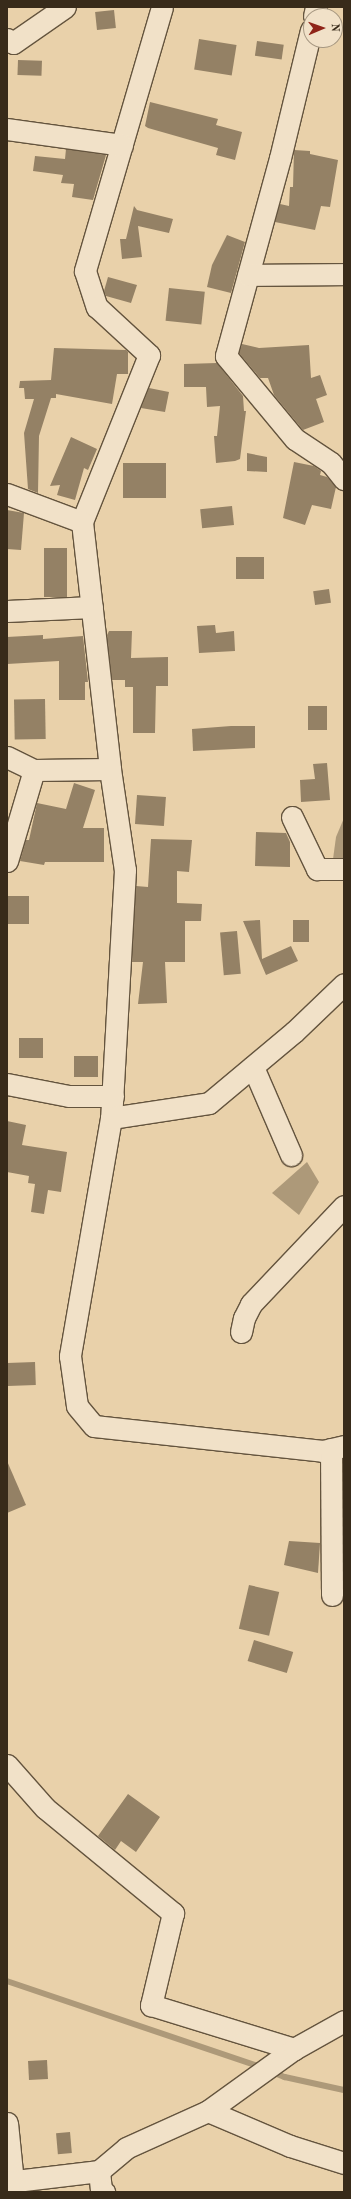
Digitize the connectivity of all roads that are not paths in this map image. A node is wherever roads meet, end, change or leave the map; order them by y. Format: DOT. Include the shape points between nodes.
graph roads {
  1 [pos="65,7"];
  2 [pos="162,7"];
  3 [pos="7,39"];
  4 [pos="307,48"];
  5 [pos="7,129"];
  6 [pos="122,145"];
  7 [pos="344,274"];
  8 [pos="248,275"];
  9 [pos="344,479"];
  10 [pos="7,494"];
  11 [pos="82,522"];
  12 [pos="92,607"];
  13 [pos="7,611"];
  14 [pos="7,758"];
  15 [pos="110,769"];
  16 [pos="34,770"];
  17 [pos="292,817"];
  18 [pos="7,861"];
  19 [pos="344,869"];
  20 [pos="344,984"];
  21 [pos="253,1067"];
  22 [pos="7,1084"];
  23 [pos="113,1096"];
  24 [pos="111,1118"];
  25 [pos="291,1155"];
  26 [pos="344,1206"];
  27 [pos="245,1318"];
  28 [pos="337,1448"];
  29 [pos="332,1595"];
  30 [pos="7,1764"];
  31 [pos="344,2021"];
  32 [pos="290,2052"];
  33 [pos="208,2111"];
  34 [pos="7,2123"];
  35 [pos="344,2163"];
  36 [pos="10,2182"];
  37 [pos="101,2186"];
  1 -- 3 [label="street" via="13,43"];
  2 -- 6 [label="street"];
  4 -- 8 [label="street"];
  5 -- 6 [label="street"];
  6 -- 11 [label="street" via="85,271 97,307 149,355"];
  7 -- 8 [label="street"];
  8 -- 9 [label="street" via="226,356 295,439 331,463"];
  10 -- 11 [label="street"];
  11 -- 12 [label="street"];
  12 -- 13 [label="street"];
  12 -- 15 [label="street"];
  14 -- 16 [label="street"];
  15 -- 16 [label="street"];
  15 -- 23 [label="street" via="126,870"];
  16 -- 18 [label="street"];
  17 -- 19 [label="street" via="318,869"];
  20 -- 21 [label="street"];
  21 -- 24 [label="street" via="205,1105"];
  21 -- 25 [label="street"];
  22 -- 23 [label="street" via="69,1096"];
  23 -- 24 [label="street"];
  24 -- 28 [label="street" via="70,1356 77,1406 94,1426 323,1451"];
  26 -- 27 [label="street"];
  28 -- 29 [label="street"];
  30 -- 32 [label="street" via="46,1808 173,1913 151,2005"];
  31 -- 32 [label="street"];
  32 -- 33 [label="street"];
  33 -- 35 [label="street" via="290,2146"];
  33 -- 37 [label="street" via="126,2148"];
  34 -- 36 [label="street"];
  36 -- 37 [label="street"];
}
